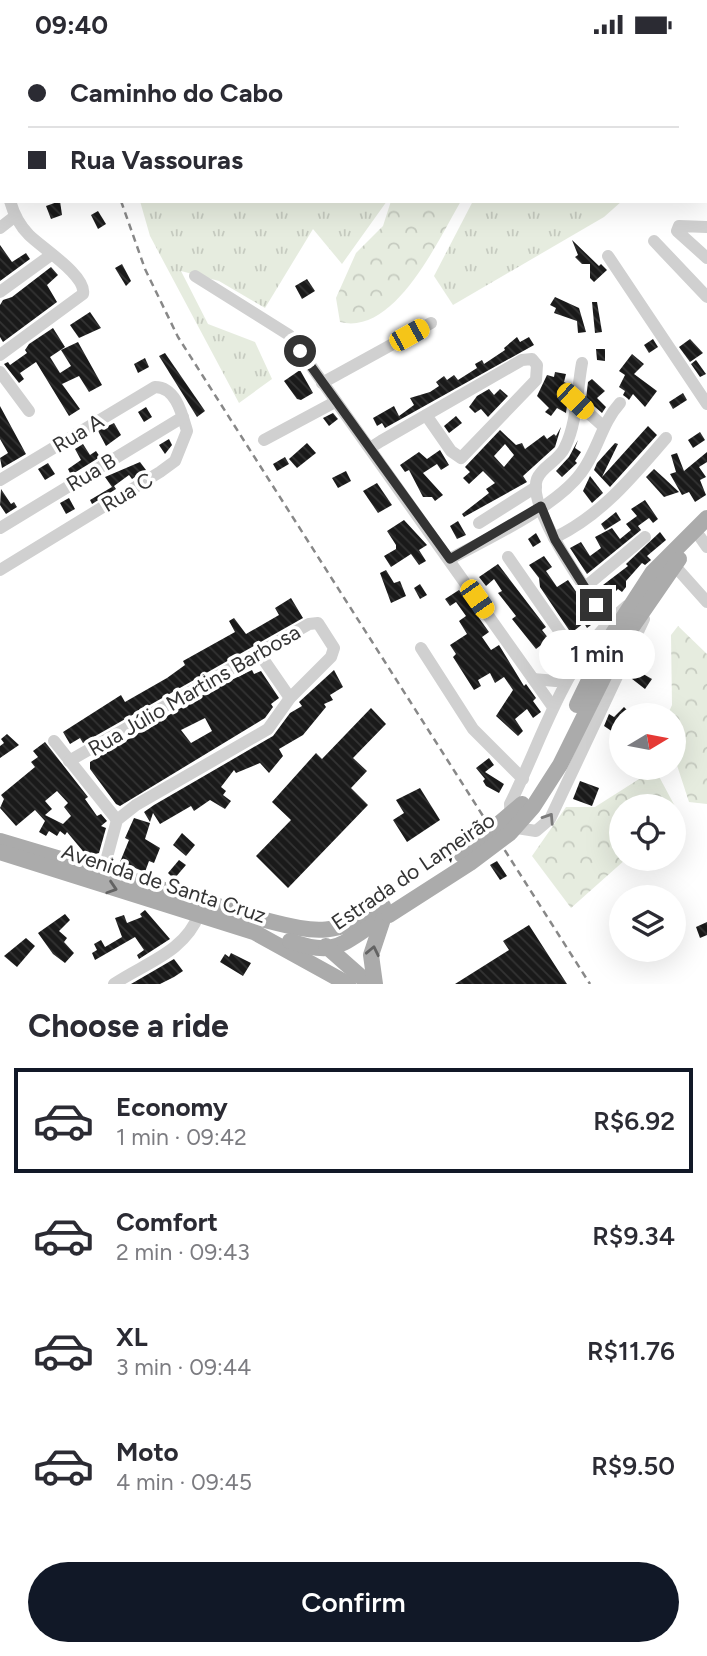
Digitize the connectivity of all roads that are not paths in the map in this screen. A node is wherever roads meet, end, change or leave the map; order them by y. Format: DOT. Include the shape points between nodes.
graph roads {
  1 [pos="11,203"];
  2 [pos="15,217"];
  3 [pos="0,227"];
  4 [pos="707,227"];
  5 [pos="654,241"];
  6 [pos="51,255"];
  7 [pos="608,255"];
  8 [pos="707,258"];
  9 [pos="195,276"];
  10 [pos="0,292"];
  11 [pos="707,297"];
  12 [pos="431,323"];
  13 [pos="0,355"];
  14 [pos="582,363"];
  15 [pos="0,372"];
  16 [pos="322,383"];
  17 [pos="575,401"];
  18 [pos="335,402"];
  19 [pos="620,403"];
  20 [pos="707,404"];
  21 [pos="29,411"];
  22 [pos="426,415"];
  23 [pos="183,417"];
  24 [pos="603,426"];
  25 [pos="666,438"];
  26 [pos="264,440"];
  27 [pos="370,448"];
  28 [pos="0,480"];
  29 [pos="536,487"];
  30 [pos="541,506"];
  31 [pos="707,518"];
  32 [pos="479,523"];
  33 [pos="0,528"];
  34 [pos="645,537"];
  35 [pos="554,538"];
  36 [pos="705,538"];
  37 [pos="508,557"];
  38 [pos="450,559"];
  39 [pos="673,565"];
  40 [pos="0,570"];
  41 [pos="584,588"];
  42 [pos="651,596"];
  43 [pos="707,602"];
  44 [pos="629,604"];
  45 [pos="608,621"];
  46 [pos="613,644"];
  47 [pos="421,648"];
  48 [pos="259,653"];
  49 [pos="578,658"];
  50 [pos="569,677"];
  51 [pos="533,679"];
  52 [pos="290,698"];
  53 [pos="553,708"];
  54 [pos="54,741"];
  55 [pos="69,761"];
  56 [pos="523,779"];
  57 [pos="117,820"];
  58 [pos="0,841"];
  59 [pos="0,852"];
  60 [pos="103,871"];
  61 [pos="385,913"];
  62 [pos="199,914"];
  63 [pos="283,925"];
  64 [pos="254,932"];
  65 [pos="332,949"];
  66 [pos="114,984"];
  67 [pos="348,984"];
  68 [pos="369,984"];
  69 [pos="375,984"];
  1 -- 2 [label="street"];
  2 -- 3 [label="street"];
  2 -- 6 [label="street"];
  4 -- 8 [label="street" via="678,228"];
  5 -- 11 [label="street"];
  6 -- 10 [label="street"];
  6 -- 13 [label="street" via="79,278 83,294"];
  7 -- 20 [label="street"];
  9 -- 16 [label="street" via="289,335"];
  12 -- 16 [label="street"];
  14 -- 17 [label="street"];
  15 -- 21 [label="street"];
  16 -- 18 [label="street"];
  17 -- 24 [label="street"];
  17 -- 29 [label="street" via="566,445 539,476"];
  18 -- 26 [label="street"];
  18 -- 27 [label="street"];
  19 -- 24 [label="street"];
  22 -- 22 [label="street" via="461,458 536,380 535,361 522,360"];
  22 -- 27 [label="street"];
  23 -- 28 [label="street, Rua A" via="168,390 155,387"];
  23 -- 33 [label="street, Rua B"];
  23 -- 40 [label="street, Rua C" via="187,435 175,461"];
  24 -- 30 [label="street" via="581,473"];
  25 -- 35 [label="street" via="609,503"];
  27 -- 38 [label="street"];
  29 -- 30 [label="street"];
  29 -- 32 [label="street"];
  30 -- 35 [label="street"];
  30 -- 38 [label="street"];
  31 -- 44 [label="main road, Estrada do Lameirão"];
  34 -- 41 [label="street"];
  35 -- 41 [label="street"];
  36 -- 39 [label="main road, Estrada do Lameirão"];
  37 -- 49 [label="street"];
  38 -- 51 [label="street"];
  39 -- 42 [label="main road, Estrada do Lameirão"];
  39 -- 43 [label="street"];
  41 -- 45 [label="street"];
  42 -- 46 [label="main road, Estrada do Lameirão"];
  56 -- 42 [label="street, Estrada do Lameirão, one-way" via="510,804 511,819 517,828 536,831 550,819"];
  44 -- 45 [label="street, Estrada do Lameirão"];
  44 -- 46 [label="main road, Estrada do Lameirão"];
  45 -- 49 [label="street, Estrada do Lameirão"];
  46 -- 61 [label="main road, Estrada do Lameirão, bridge" via="530,795 467,852"];
  47 -- 56 [label="street" via="472,729"];
  48 -- 52 [label="street"];
  48 -- 52 [label="street, Rua Júlio Martins Barbosa" via="309,624 319,625 331,641 331,657"];
  48 -- 55 [label="street, Rua Júlio Martins Barbosa"];
  49 -- 50 [label="street, Estrada do Lameirão"];
  50 -- 51 [label="street"];
  50 -- 53 [label="street, Estrada do Lameirão"];
  51 -- 53 [label="street"];
  52 -- 57 [label="street" via="268,729 135,805"];
  53 -- 56 [label="street, Estrada do Lameirão"];
  54 -- 55 [label="street"];
  55 -- 57 [label="street"];
  57 -- 60 [label="street"];
  58 -- 60 [label="main road, Avenida de Santa Cruz"];
  59 -- 62 [label="main road, Avenida de Santa Cruz, one-way"];
  60 -- 63 [label="main road, Avenida de Santa Cruz"];
  61 -- 63 [label="main road, Estrada do Lameirão" via="333,930"];
  61 -- 65 [label="main road, Estrada do Lameirão"];
  69 -- 61 [label="main road, one-way" via="371,955"];
  62 -- 64 [label="main road, Avenida de Santa Cruz"];
  62 -- 66 [label="street" via="181,944"];
  63 -- 65 [label="main road"];
  64 -- 65 [label="main road" via="314,949"];
  64 -- 67 [label="main road, Avenida de Santa Cruz"];
  65 -- 68 [label="main road"];
}
